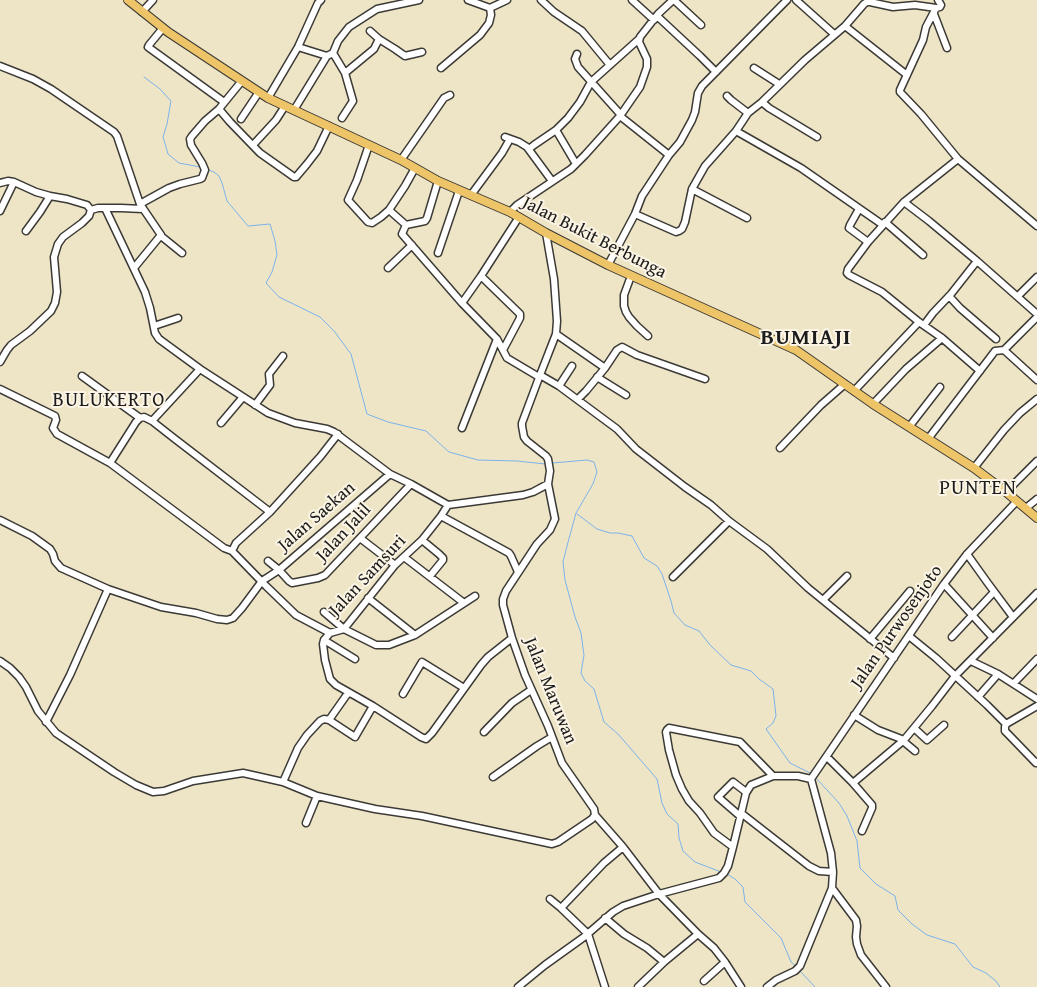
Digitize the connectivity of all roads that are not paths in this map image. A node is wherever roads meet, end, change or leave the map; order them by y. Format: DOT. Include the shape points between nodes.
graph roads {
  1 [pos="128,0"];
  2 [pos="153,0"];
  3 [pos="419,0"];
  4 [pos="468,0"];
  5 [pos="507,0"];
  6 [pos="541,0"];
  7 [pos="632,0"];
  8 [pos="673,0"];
  9 [pos="788,0"];
  10 [pos="796,0"];
  11 [pos="857,0"];
  12 [pos="938,0"];
  13 [pos="317,1"];
  14 [pos="866,3"];
  15 [pos="490,8"];
  16 [pos="935,11"];
  17 [pos="142,12"];
  18 [pos="655,18"];
  19 [pos="701,25"];
  20 [pos="845,26"];
  21 [pos="163,28"];
  22 [pos="370,31"];
  23 [pos="834,34"];
  24 [pos="379,39"];
  25 [pos="639,40"];
  26 [pos="298,47"];
  27 [pos="947,48"];
  28 [pos="422,52"];
  29 [pos="330,54"];
  30 [pos="577,54"];
  31 [pos="610,65"];
  32 [pos="0,66"];
  33 [pos="441,68"];
  34 [pos="754,68"];
  35 [pos="716,72"];
  36 [pos="344,73"];
  37 [pos="907,75"];
  38 [pos="241,82"];
  39 [pos="591,82"];
  40 [pos="779,84"];
  41 [pos="259,92"];
  42 [pos="450,95"];
  43 [pos="727,96"];
  44 [pos="268,98"];
  45 [pos="224,102"];
  46 [pos="762,102"];
  47 [pos="285,106"];
  48 [pos="219,109"];
  49 [pos="294,110"];
  50 [pos="748,113"];
  51 [pos="620,115"];
  52 [pos="241,118"];
  53 [pos="342,118"];
  54 [pos="329,126"];
  55 [pos="556,130"];
  56 [pos="736,131"];
  57 [pos="817,137"];
  58 [pos="253,145"];
  59 [pos="369,145"];
  60 [pos="529,149"];
  61 [pos="669,155"];
  62 [pos="958,159"];
  63 [pos="400,160"];
  64 [pos="576,164"];
  65 [pos="415,168"];
  66 [pos="438,181"];
  67 [pos="552,181"];
  68 [pos="14,182"];
  69 [pos="0,183"];
  70 [pos="692,189"];
  71 [pos="459,191"];
  72 [pos="471,195"];
  73 [pos="50,196"];
  74 [pos="904,202"];
  75 [pos="142,206"];
  76 [pos="105,208"];
  77 [pos="859,209"];
  78 [pos="90,210"];
  79 [pos="389,210"];
  80 [pos="0,211"];
  81 [pos="510,212"];
  82 [pos="635,214"];
  83 [pos="519,217"];
  84 [pos="747,218"];
  85 [pos="884,224"];
  86 [pos="406,225"];
  87 [pos="1037,226"];
  88 [pos="26,231"];
  89 [pos="546,233"];
  90 [pos="161,236"];
  91 [pos="868,242"];
  92 [pos="412,245"];
  93 [pos="182,253"];
  94 [pos="438,253"];
  95 [pos="922,256"];
  96 [pos="977,261"];
  97 [pos="608,265"];
  98 [pos="134,268"];
  99 [pos="388,268"];
  100 [pos="481,276"];
  101 [pos="632,276"];
  102 [pos="1037,277"];
  103 [pos="949,296"];
  104 [pos="1018,296"];
  105 [pos="462,303"];
  106 [pos="1037,315"];
  107 [pos="178,318"];
  108 [pos="922,324"];
  109 [pos="154,326"];
  110 [pos="556,334"];
  111 [pos="648,336"];
  112 [pos="942,338"];
  113 [pos="497,339"];
  114 [pos="996,339"];
  115 [pos="503,350"];
  116 [pos="1004,350"];
  117 [pos="283,356"];
  118 [pos="1,358"];
  119 [pos="572,366"];
  120 [pos="605,368"];
  121 [pos="200,369"];
  122 [pos="980,371"];
  123 [pos="82,376"];
  124 [pos="539,376"];
  125 [pos="598,377"];
  126 [pos="705,379"];
  127 [pos="1037,380"];
  128 [pos="845,384"];
  129 [pos="559,386"];
  130 [pos="940,388"];
  131 [pos="0,389"];
  132 [pos="854,391"];
  133 [pos="626,395"];
  134 [pos="243,397"];
  135 [pos="578,399"];
  136 [pos="1037,399"];
  137 [pos="873,404"];
  138 [pos="255,405"];
  139 [pos="140,418"];
  140 [pos="152,421"];
  141 [pos="221,423"];
  142 [pos="909,427"];
  143 [pos="462,428"];
  144 [pos="338,434"];
  145 [pos="928,439"];
  146 [pos="780,448"];
  147 [pos="1037,461"];
  148 [pos="110,463"];
  149 [pos="974,468"];
  150 [pos="390,474"];
  151 [pos="411,484"];
  152 [pos="548,484"];
  153 [pos="1006,492"];
  154 [pos="1037,499"];
  155 [pos="1017,501"];
  156 [pos="448,505"];
  157 [pos="1026,508"];
  158 [pos="270,512"];
  159 [pos="441,516"];
  160 [pos="1037,518"];
  161 [pos="0,520"];
  162 [pos="729,521"];
  163 [pos="360,538"];
  164 [pos="422,540"];
  165 [pos="232,551"];
  166 [pos="967,554"];
  167 [pos="404,557"];
  168 [pos="268,561"];
  169 [pos="395,565"];
  170 [pos="279,570"];
  171 [pos="518,572"];
  172 [pos="430,576"];
  173 [pos="847,576"];
  174 [pos="674,577"];
  175 [pos="262,581"];
  176 [pos="944,584"];
  177 [pos="108,589"];
  178 [pos="910,591"];
  179 [pos="994,592"];
  180 [pos="1037,593"];
  181 [pos="475,596"];
  182 [pos="368,598"];
  183 [pos="823,600"];
  184 [pos="464,603"];
  185 [pos="324,612"];
  186 [pos="972,615"];
  187 [pos="1013,617"];
  188 [pos="344,629"];
  189 [pos="330,633"];
  190 [pos="415,635"];
  191 [pos="909,636"];
  192 [pos="952,637"];
  193 [pos="512,638"];
  194 [pos="993,638"];
  195 [pos="870,639"];
  196 [pos="324,640"];
  197 [pos="894,658"];
  198 [pos="355,659"];
  199 [pos="1037,659"];
  200 [pos="0,661"];
  201 [pos="971,661"];
  202 [pos="998,674"];
  203 [pos="955,676"];
  204 [pos="1014,683"];
  205 [pos="464,688"];
  206 [pos="531,690"];
  207 [pos="1037,690"];
  208 [pos="348,693"];
  209 [pos="403,694"];
  210 [pos="978,697"];
  211 [pos="1034,697"];
  212 [pos="373,706"];
  213 [pos="1037,706"];
  214 [pos="854,715"];
  215 [pos="329,720"];
  216 [pos="46,722"];
  217 [pos="1006,724"];
  218 [pos="944,725"];
  219 [pos="914,728"];
  220 [pos="484,732"];
  221 [pos="552,737"];
  222 [pos="903,741"];
  223 [pos="915,752"];
  224 [pos="827,757"];
  225 [pos="1037,762"];
  226 [pos="772,776"];
  227 [pos="813,776"];
  228 [pos="493,777"];
  229 [pos="283,782"];
  230 [pos="853,783"];
  231 [pos="746,792"];
  232 [pos="318,796"];
  233 [pos="595,814"];
  234 [pos="740,814"];
  235 [pos="306,823"];
  236 [pos="862,832"];
  237 [pos="623,847"];
  238 [pos="733,847"];
  239 [pos="833,872"];
  240 [pos="832,888"];
  241 [pos="659,894"];
  242 [pos="550,899"];
  243 [pos="561,908"];
  244 [pos="605,918"];
  245 [pos="588,934"];
  246 [pos="698,934"];
  247 [pos="664,962"];
  248 [pos="726,962"];
  249 [pos="704,981"];
  250 [pos="518,987"];
  251 [pos="604,987"];
  252 [pos="638,987"];
  253 [pos="741,987"];
  254 [pos="767,987"];
  255 [pos="886,987"];
  1 -- 17 [label="main road, Jalan Bukit Berbunga"];
  2 -- 17 [label="street"];
  3 -- 29 [label="street" via="377,9 348,27"];
  4 -- 15 [label="street"];
  5 -- 15 [label="street"];
  6 -- 31 [label="street" via="582,31"];
  7 -- 18 [label="street"];
  8 -- 18 [label="street"];
  8 -- 19 [label="street"];
  9 -- 35 [label="street"];
  10 -- 23 [label="street"];
  11 -- 14 [label="street"];
  12 -- 16 [label="street" via="941,5"];
  13 -- 26 [label="street"];
  14 -- 16 [label="street" via="893,7 918,5"];
  14 -- 20 [label="street"];
  15 -- 33 [label="street" via="490,19 485,29"];
  16 -- 27 [label="street"];
  16 -- 37 [label="street"];
  17 -- 21 [label="main road, Jalan Bukit Berbunga"];
  18 -- 25 [label="street"];
  18 -- 35 [label="street"];
  20 -- 23 [label="street"];
  20 -- 37 [label="street"];
  21 -- 38 [label="main road, Jalan Bukit Berbunga"];
  21 -- 45 [label="street" via="148,47"];
  22 -- 24 [label="street"];
  23 -- 40 [label="street"];
  24 -- 28 [label="street" via="405,56"];
  24 -- 36 [label="street" via="374,48"];
  25 -- 31 [label="street"];
  25 -- 51 [label="street" via="647,67 640,87"];
  26 -- 29 [label="street"];
  26 -- 44 [label="street"];
  29 -- 36 [label="street"];
  29 -- 49 [label="street"];
  30 -- 39 [label="street" via="576,64"];
  31 -- 39 [label="street"];
  32 -- 75 [label="street" via="47,87 114,132"];
  34 -- 40 [label="street"];
  35 -- 61 [label="street" via="700,89 692,120"];
  36 -- 53 [label="street" via="353,103"];
  37 -- 62 [label="street" via="900,92"];
  38 -- 41 [label="main road, Jalan Bukit Berbunga"];
  38 -- 45 [label="street"];
  39 -- 51 [label="street"];
  39 -- 55 [label="street" via="576,108"];
  40 -- 46 [label="street"];
  41 -- 44 [label="main road, Jalan Bukit Berbunga"];
  41 -- 52 [label="street"];
  42 -- 63 [label="street" via="444,98"];
  43 -- 50 [label="street"];
  44 -- 47 [label="main road, Jalan Bukit Berbunga"];
  45 -- 48 [label="street"];
  46 -- 50 [label="street"];
  46 -- 57 [label="street"];
  47 -- 49 [label="main road, Jalan Bukit Berbunga"];
  47 -- 58 [label="street"];
  48 -- 58 [label="street"];
  48 -- 75 [label="street" via="190,139 204,168 203,176 169,188"];
  49 -- 54 [label="main road, Jalan Bukit Berbunga"];
  50 -- 56 [label="street"];
  51 -- 61 [label="street"];
  51 -- 64 [label="street"];
  54 -- 58 [label="street" via="317,151 296,177"];
  54 -- 59 [label="main road, Jalan Bukit Berbunga"];
  55 -- 60 [label="street"];
  55 -- 64 [label="street"];
  56 -- 70 [label="street" via="705,166"];
  56 -- 77 [label="street" via="800,168"];
  59 -- 63 [label="main road, Jalan Bukit Berbunga"];
  59 -- 79 [label="street" via="348,200 369,223"];
  60 -- 67 [label="street"];
  60 -- 72 [label="street" via="507,138 502,153"];
  61 -- 82 [label="street" via="642,196"];
  62 -- 74 [label="street"];
  62 -- 87 [label="street"];
  63 -- 65 [label="main road, Jalan Bukit Berbunga"];
  64 -- 67 [label="street"];
  65 -- 66 [label="main road, Jalan Bukit Berbunga"];
  65 -- 79 [label="street"];
  66 -- 71 [label="main road, Jalan Bukit Berbunga"];
  66 -- 86 [label="street" via="425,221"];
  67 -- 81 [label="street"];
  68 -- 69 [label="street"];
  68 -- 73 [label="street"];
  68 -- 80 [label="street"];
  70 -- 82 [label="street" via="684,225 679,231"];
  70 -- 84 [label="street"];
  71 -- 72 [label="main road, Jalan Bukit Berbunga"];
  71 -- 94 [label="street"];
  72 -- 81 [label="main road, Jalan Bukit Berbunga"];
  73 -- 78 [label="street" via="87,205"];
  73 -- 88 [label="street"];
  74 -- 85 [label="street"];
  74 -- 96 [label="street"];
  75 -- 76 [label="street"];
  75 -- 90 [label="street"];
  76 -- 78 [label="street"];
  76 -- 98 [label="street"];
  77 -- 85 [label="street"];
  77 -- 91 [label="street" via="849,228"];
  78 -- 118 [label="street" via="89,216 58,244 54,257 57,292 51,311 11,345"];
  79 -- 86 [label="street"];
  81 -- 83 [label="main road, Jalan Bukit Berbunga"];
  82 -- 97 [label="street"];
  83 -- 89 [label="main road, Jalan Bukit Berbunga"];
  83 -- 100 [label="street"];
  85 -- 91 [label="street"];
  85 -- 95 [label="street"];
  86 -- 92 [label="street" via="402,234"];
  89 -- 97 [label="main road, Jalan Bukit Berbunga"];
  89 -- 110 [label="street" via="554,279"];
  90 -- 93 [label="street"];
  90 -- 98 [label="street"];
  91 -- 108 [label="street" via="848,269 848,274 882,292"];
  92 -- 99 [label="street"];
  92 -- 105 [label="street"];
  96 -- 103 [label="street"];
  96 -- 104 [label="street"];
  97 -- 101 [label="main road, Jalan Bukit Berbunga"];
  98 -- 109 [label="street" via="145,292"];
  100 -- 105 [label="street"];
  100 -- 115 [label="street" via="520,314"];
  101 -- 111 [label="street" via="624,295 624,306 629,317"];
  101 -- 128 [label="main road, Jalan Bukit Berbunga" via="796,350"];
  102 -- 104 [label="street"];
  103 -- 108 [label="street"];
  103 -- 114 [label="street"];
  104 -- 106 [label="street"];
  105 -- 113 [label="street"];
  106 -- 116 [label="street"];
  107 -- 109 [label="street"];
  108 -- 112 [label="street"];
  108 -- 132 [label="street"];
  109 -- 121 [label="street" via="159,339"];
  110 -- 120 [label="street"];
  110 -- 124 [label="street"];
  112 -- 122 [label="street"];
  112 -- 137 [label="street"];
  113 -- 115 [label="street"];
  113 -- 143 [label="street"];
  115 -- 124 [label="street" via="508,359"];
  116 -- 122 [label="street" via="993,353"];
  116 -- 127 [label="street"];
  117 -- 138 [label="street" via="269,374 270,385"];
  119 -- 129 [label="street"];
  120 -- 125 [label="street"];
  120 -- 126 [label="street" via="622,347"];
  121 -- 134 [label="street"];
  121 -- 140 [label="street"];
  122 -- 145 [label="street"];
  123 -- 139 [label="street"];
  124 -- 129 [label="street"];
  124 -- 152 [label="street, Jalan Maruwan" via="522,430 527,441 548,459"];
  125 -- 133 [label="street"];
  125 -- 135 [label="street"];
  128 -- 132 [label="main road, Jalan Bukit Berbunga"];
  128 -- 146 [label="street"];
  129 -- 135 [label="street"];
  130 -- 142 [label="street"];
  131 -- 148 [label="street" via="55,416 53,428 56,434"];
  132 -- 137 [label="main road, Jalan Bukit Berbunga"];
  134 -- 138 [label="street"];
  134 -- 141 [label="street"];
  135 -- 162 [label="street"];
  136 -- 149 [label="street" via="1020,413"];
  137 -- 142 [label="main road, Jalan Bukit Berbunga"];
  138 -- 144 [label="street" via="272,416"];
  139 -- 140 [label="street"];
  139 -- 148 [label="street"];
  140 -- 158 [label="street"];
  142 -- 145 [label="main road, Jalan Bukit Berbunga"];
  144 -- 150 [label="street"];
  144 -- 158 [label="street"];
  145 -- 149 [label="main road, Jalan Bukit Berbunga"];
  147 -- 153 [label="street"];
  148 -- 165 [label="street"];
  149 -- 153 [label="main road, Jalan Bukit Berbunga"];
  150 -- 151 [label="street"];
  150 -- 170 [label="street, Jalan Saekan"];
  151 -- 156 [label="street"];
  151 -- 163 [label="street, Jalan Jalil"];
  152 -- 156 [label="street" via="523,495"];
  152 -- 171 [label="street, Jalan Maruwan" via="555,515 553,526"];
  153 -- 155 [label="main road, Jalan Bukit Berbunga"];
  154 -- 157 [label="street"];
  155 -- 157 [label="main road, Jalan Bukit Berbunga"];
  155 -- 166 [label="street, Jalan Purwosenjoto"];
  156 -- 159 [label="street, Jalan Samsuri"];
  157 -- 160 [label="main road, Jalan Bukit Berbunga"];
  158 -- 165 [label="street" via="236,543"];
  159 -- 164 [label="street, Jalan Samsuri"];
  159 -- 171 [label="street" via="507,552"];
  161 -- 177 [label="street" via="50,549 61,568"];
  162 -- 174 [label="street"];
  162 -- 183 [label="street" via="767,549"];
  163 -- 169 [label="street"];
  163 -- 170 [label="street, Jalan Jalil" via="322,576 292,583"];
  164 -- 167 [label="street, Jalan Samsuri"];
  164 -- 172 [label="street" via="443,558"];
  165 -- 175 [label="street"];
  166 -- 176 [label="street, Jalan Purwosenjoto"];
  166 -- 179 [label="street"];
  167 -- 169 [label="street, Jalan Samsuri"];
  167 -- 172 [label="street"];
  168 -- 170 [label="street, Jalan Jalil"];
  169 -- 182 [label="street, Jalan Samsuri"];
  170 -- 175 [label="street, Jalan Saekan"];
  171 -- 193 [label="street, Jalan Maruwan" via="503,599"];
  172 -- 184 [label="street"];
  173 -- 183 [label="street"];
  175 -- 177 [label="street" via="242,608 227,620 161,607"];
  175 -- 189 [label="street" via="296,615"];
  176 -- 186 [label="street"];
  176 -- 191 [label="street, Jalan Purwosenjoto"];
  177 -- 216 [label="street"];
  178 -- 195 [label="street"];
  179 -- 186 [label="street"];
  179 -- 187 [label="street"];
  180 -- 187 [label="street"];
  181 -- 184 [label="street"];
  182 -- 188 [label="street, Jalan Samsuri"];
  182 -- 190 [label="street"];
  183 -- 195 [label="street"];
  184 -- 190 [label="street"];
  185 -- 188 [label="street"];
  186 -- 192 [label="street"];
  186 -- 194 [label="street"];
  187 -- 194 [label="street"];
  188 -- 189 [label="street, Jalan Samsuri"];
  188 -- 190 [label="street" via="376,645 389,645"];
  189 -- 196 [label="street, Jalan Samsuri"];
  191 -- 197 [label="street, Jalan Purwosenjoto"];
  191 -- 203 [label="street"];
  193 -- 205 [label="street, Jalan Samsuri" via="488,657"];
  193 -- 206 [label="street, Jalan Maruwan"];
  194 -- 201 [label="street"];
  195 -- 197 [label="street"];
  196 -- 198 [label="street"];
  196 -- 208 [label="street, Jalan Samsuri" via="324,660 330,679"];
  197 -- 214 [label="street, Jalan Purwosenjoto"];
  199 -- 204 [label="street"];
  200 -- 216 [label="street" via="19,677"];
  201 -- 202 [label="street"];
  201 -- 203 [label="street"];
  202 -- 204 [label="street"];
  202 -- 210 [label="street"];
  203 -- 210 [label="street"];
  203 -- 219 [label="street"];
  204 -- 211 [label="street"];
  205 -- 209 [label="street" via="422,662"];
  205 -- 212 [label="street, Jalan Samsuri" via="426,739"];
  206 -- 220 [label="street" via="512,703"];
  206 -- 221 [label="street, Jalan Maruwan"];
  207 -- 211 [label="street"];
  208 -- 212 [label="street, Jalan Samsuri"];
  208 -- 215 [label="street"];
  210 -- 217 [label="street"];
  212 -- 215 [label="street" via="355,737"];
  213 -- 217 [label="street"];
  214 -- 222 [label="street"];
  214 -- 224 [label="street, Jalan Purwosenjoto"];
  215 -- 229 [label="street" via="322,720 307,735"];
  216 -- 229 [label="street" via="56,733 96,761 153,792 193,781 243,773"];
  217 -- 225 [label="street" via="1008,734"];
  218 -- 219 [label="street" via="927,740"];
  219 -- 222 [label="street"];
  221 -- 228 [label="street"];
  221 -- 233 [label="street, Jalan Maruwan" via="562,763"];
  222 -- 223 [label="street"];
  222 -- 230 [label="street"];
  224 -- 227 [label="street, Jalan Purwosenjoto"];
  224 -- 230 [label="street"];
  226 -- 227 [label="street"];
  226 -- 231 [label="street" via="751,785"];
  226 -- 238 [label="street" via="740,742 667,730 669,750 682,789 714,833"];
  227 -- 239 [label="street"];
  229 -- 232 [label="street"];
  230 -- 236 [label="street" via="872,807"];
  231 -- 234 [label="street"];
  231 -- 234 [label="street" via="733,782 718,797"];
  232 -- 233 [label="street" via="551,844"];
  232 -- 235 [label="street"];
  233 -- 237 [label="street, Jalan Maruwan"];
  234 -- 238 [label="street"];
  234 -- 239 [label="street" via="809,866"];
  237 -- 241 [label="street, Jalan Maruwan"];
  237 -- 243 [label="street"];
  238 -- 241 [label="street" via="728,866 719,878"];
  239 -- 240 [label="street"];
  240 -- 254 [label="street" via="800,966"];
  240 -- 255 [label="street" via="856,920 856,944 861,954"];
  241 -- 244 [label="street" via="623,906"];
  241 -- 246 [label="street, Jalan Maruwan"];
  242 -- 243 [label="street"];
  243 -- 245 [label="street"];
  244 -- 245 [label="street"];
  244 -- 247 [label="street"];
  245 -- 250 [label="street"];
  245 -- 251 [label="street"];
  246 -- 247 [label="street"];
  246 -- 248 [label="street, Jalan Maruwan"];
  247 -- 252 [label="street"];
  248 -- 249 [label="street"];
  248 -- 253 [label="street, Jalan Maruwan"];
}
